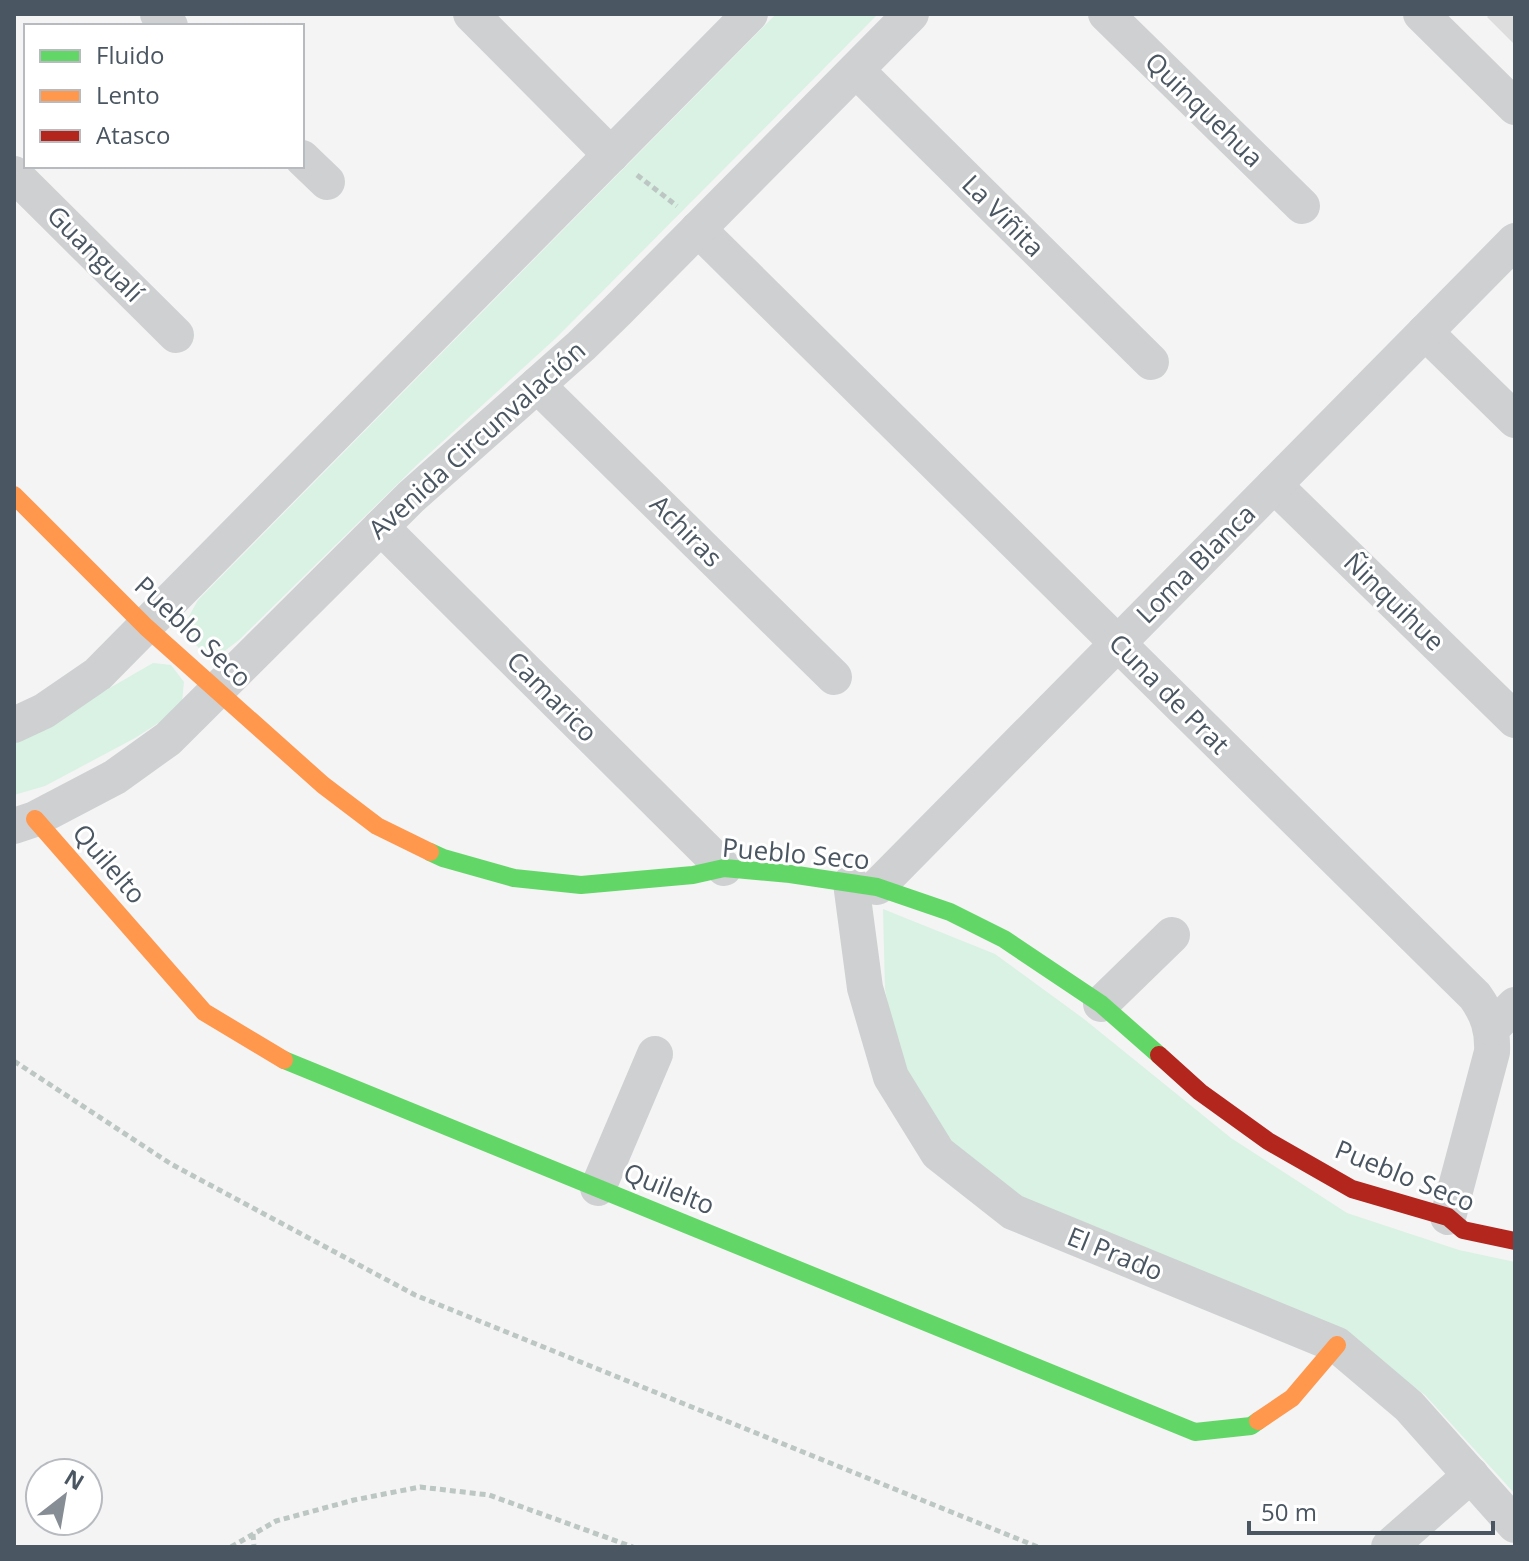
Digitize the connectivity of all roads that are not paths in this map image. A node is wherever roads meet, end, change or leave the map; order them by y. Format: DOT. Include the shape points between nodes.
graph roads {
  1 [pos="471,14"];
  2 [pos="750,14"];
  3 [pos="911,14"];
  4 [pos="1106,14"];
  5 [pos="1421,14"];
  6 [pos="856,70"];
  7 [pos="1515,107"];
  8 [pos="611,155"];
  9 [pos="14,174"];
  10 [pos="1302,206"];
  11 [pos="698,229"];
  12 [pos="1515,241"];
  13 [pos="1425,332"];
  14 [pos="176,335"];
  15 [pos="1151,362"];
  16 [pos="537,385"];
  17 [pos="1515,420"];
  18 [pos="1274,485"];
  19 [pos="14,495"];
  20 [pos="381,527"];
  21 [pos="146,627"];
  22 [pos="1118,643"];
  23 [pos="834,677"];
  24 [pos="216,690"];
  25 [pos="1515,720"];
  26 [pos="14,725"];
  27 [pos="24,822"];
  28 [pos="724,868"];
  29 [pos="864,885"];
  30 [pos="1172,935"];
  31 [pos="1101,1004"];
  32 [pos="1503,1017"];
  33 [pos="655,1054"];
  34 [pos="598,1188"];
  35 [pos="1448,1217"];
  36 [pos="1515,1241"];
  37 [pos="1337,1345"];
  38 [pos="1471,1475"];
  39 [pos="1515,1525"];
  40 [pos="1389,1547"];
  1 -- 8 [label="street"];
  2 -- 8 [label="street"];
  3 -- 6 [label="street, Avenida Circunvalación"];
  4 -- 10 [label="street, Quinquehua"];
  5 -- 7 [label="street"];
  6 -- 11 [label="street, Avenida Circunvalación"];
  6 -- 15 [label="street, La Viñita"];
  8 -- 21 [label="street"];
  9 -- 14 [label="street, Guangualí"];
  11 -- 16 [label="street, Avenida Circunvalación"];
  11 -- 22 [label="street, Cuna de Prat"];
  12 -- 13 [label="street, Loma Blanca"];
  13 -- 17 [label="street"];
  13 -- 18 [label="street, Loma Blanca"];
  16 -- 20 [label="street, Avenida Circunvalación"];
  16 -- 23 [label="street, Achiras"];
  18 -- 22 [label="street, Loma Blanca"];
  18 -- 25 [label="street, Ñinquihue"];
  19 -- 21 [label="street, Pueblo Seco"];
  20 -- 24 [label="street, Avenida Circunvalación"];
  20 -- 28 [label="street, Camarico"];
  21 -- 24 [label="street, Pueblo Seco"];
  21 -- 26 [label="street" via="98,674"];
  22 -- 29 [label="street, Loma Blanca"];
  22 -- 32 [label="street, Cuna de Prat" via="1483,1006"];
  24 -- 27 [label="street, Avenida Circunvalación" via="168,739 115,777"];
  24 -- 28 [label="street, Pueblo Seco" via="377,826 443,858 514,878 581,885"];
  27 -- 34 [label="street, Quilelto" via="204,1012 280,1058"];
  28 -- 29 [label="street, Pueblo Seco"];
  29 -- 31 [label="street, Pueblo Seco" via="950,912 1004,939"];
  29 -- 37 [label="street, El Prado" via="865,988 891,1077 938,1153 1013,1212"];
  30 -- 31 [label="street"];
  31 -- 35 [label="street, Pueblo Seco" via="1200,1092 1268,1141 1352,1189"];
  32 -- 35 [label="street, Cuna de Prat"];
  33 -- 34 [label="street"];
  34 -- 37 [label="street, Quilelto" via="1195,1432 1251,1426 1292,1398"];
  35 -- 36 [label="street, Pueblo Seco" via="1463,1230"];
  37 -- 38 [label="street, El Prado" via="1409,1406"];
  38 -- 39 [label="street, El Prado"];
  38 -- 40 [label="street"];
}
